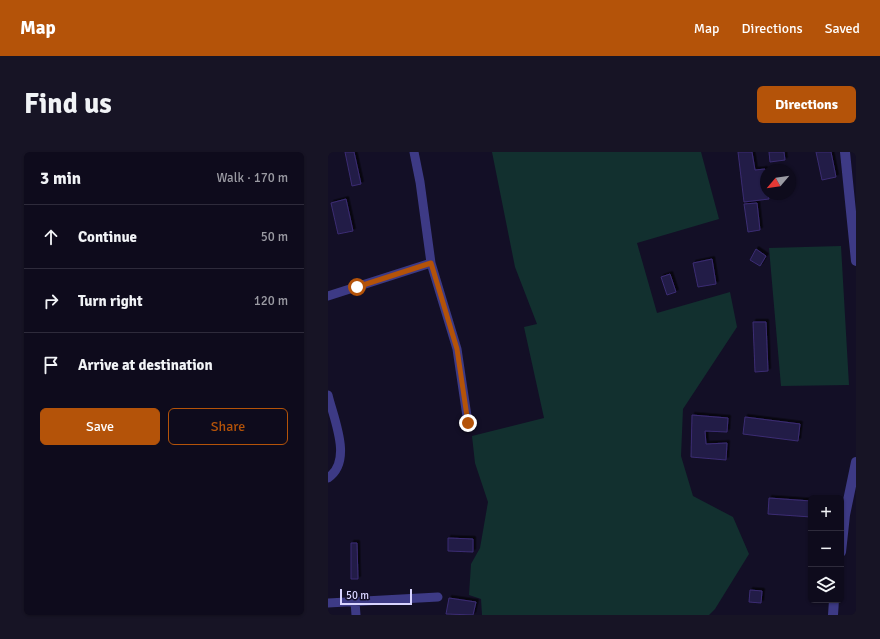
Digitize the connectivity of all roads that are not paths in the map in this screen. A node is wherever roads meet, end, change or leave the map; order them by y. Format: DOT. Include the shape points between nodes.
graph roads {
  1 [pos="414,152"];
  2 [pos="844,152"];
  3 [pos="847,171"];
  4 [pos="856,176"];
  5 [pos="856,261"];
  6 [pos="431,263"];
  7 [pos="328,296"];
  8 [pos="328,395"];
  9 [pos="468,423"];
  10 [pos="856,462"];
  11 [pos="328,478"];
  12 [pos="843,531"];
  13 [pos="438,598"];
  14 [pos="355,602"];
  15 [pos="328,603"];
  16 [pos="834,603"];
  17 [pos="356,615"];
  18 [pos="833,615"];
  1 -- 6 [label="street"];
  2 -- 3 [label="street"];
  3 -- 4 [label="street"];
  3 -- 5 [label="street"];
  6 -- 7 [label="street"];
  6 -- 9 [label="street" via="457,349"];
  8 -- 11 [label="street" via="342,453 337,471"];
  10 -- 12 [label="street"];
  13 -- 14 [label="street"];
  14 -- 15 [label="street"];
  14 -- 17 [label="street"];
  16 -- 18 [label="street"];
}
